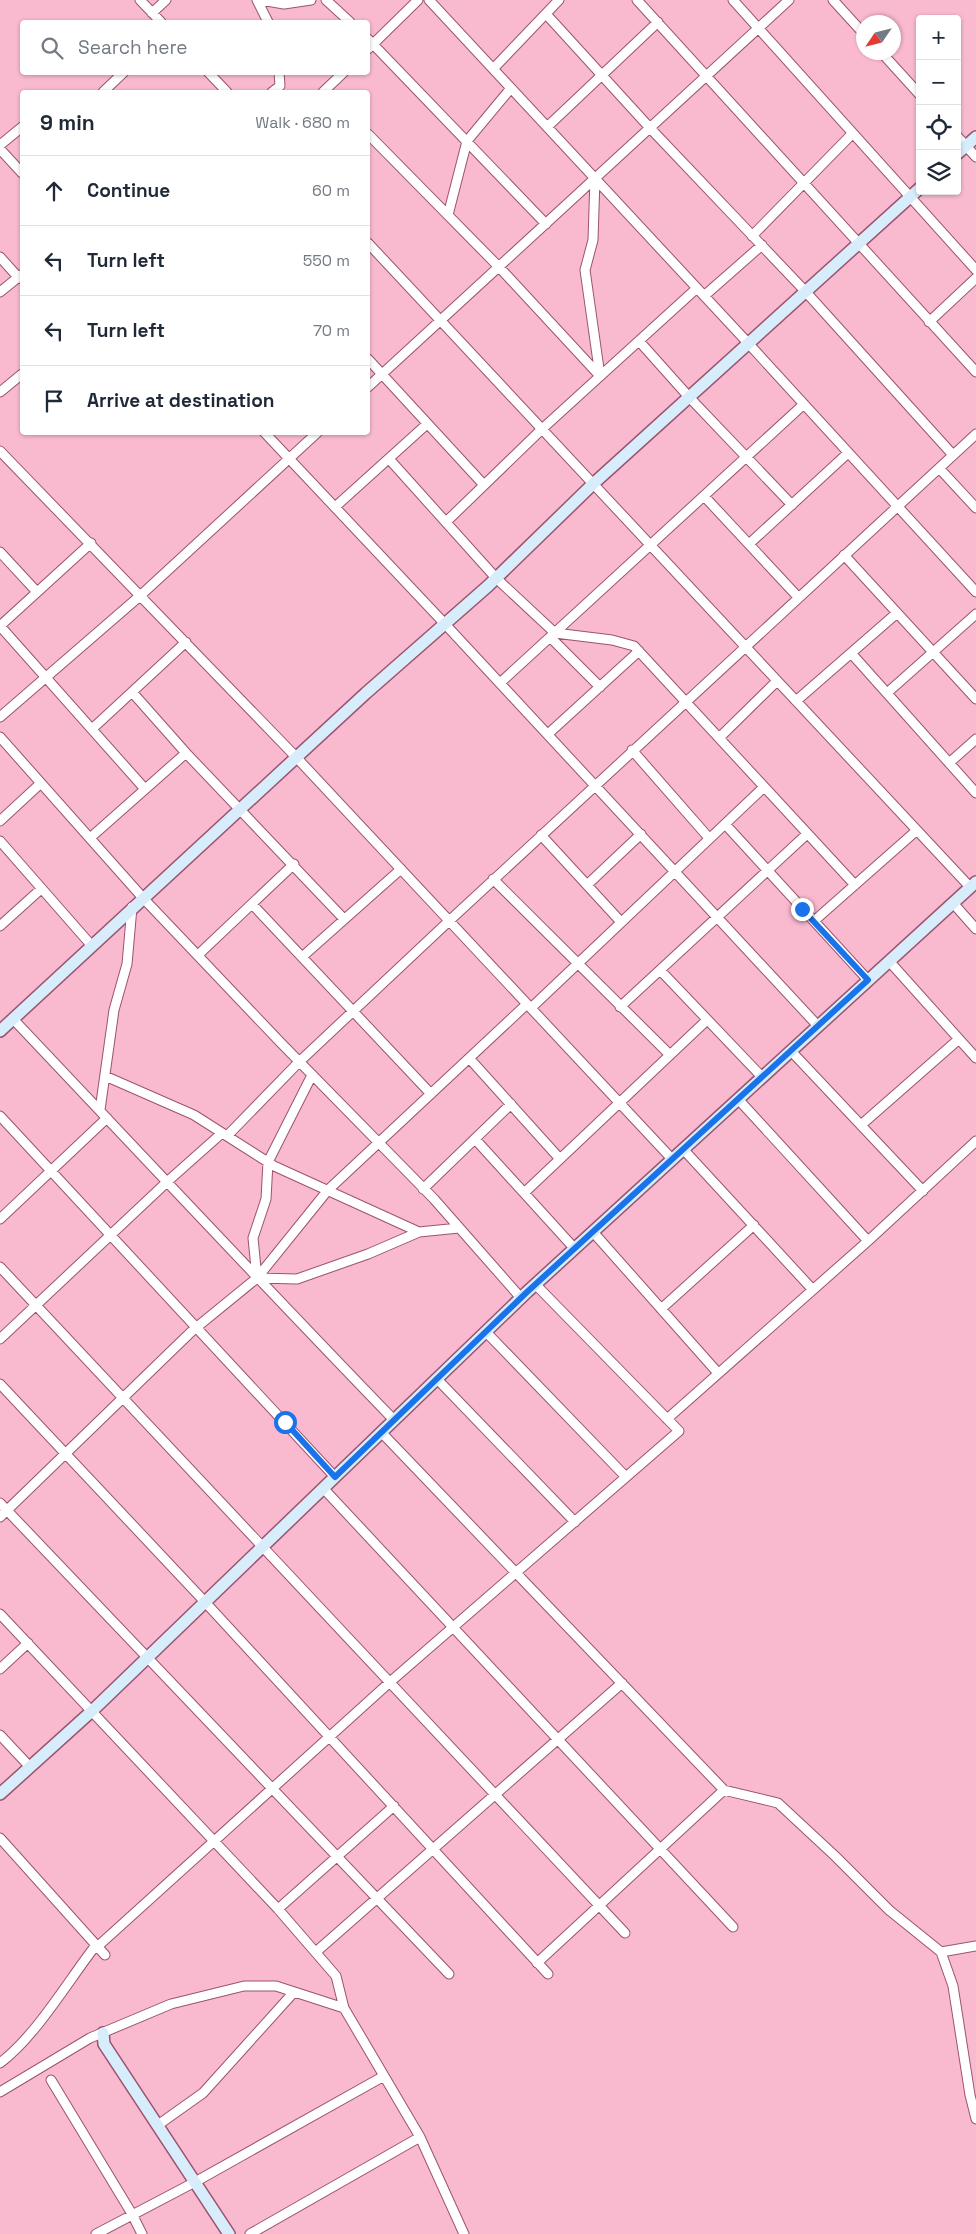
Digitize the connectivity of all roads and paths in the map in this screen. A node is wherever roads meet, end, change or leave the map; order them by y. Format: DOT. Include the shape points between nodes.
graph roads {
  1 [pos="140,0"];
  2 [pos="166,0"];
  3 [pos="257,0"];
  4 [pos="262,0"];
  5 [pos="310,0"];
  6 [pos="326,0"];
  7 [pos="418,0"];
  8 [pos="429,0"];
  9 [pos="560,0"];
  10 [pos="638,0"];
  11 [pos="734,0"];
  12 [pos="789,0"];
  13 [pos="833,0"];
  14 [pos="152,13"];
  15 [pos="546,14"];
  16 [pos="159,20"];
  17 [pos="267,20"];
  18 [pos="348,20"];
  19 [pos="658,22"];
  20 [pos="856,25"];
  21 [pos="759,28"];
  22 [pos="370,43"];
  23 [pos="370,45"];
  24 [pos="888,60"];
  25 [pos="493,69"];
  26 [pos="121,75"];
  27 [pos="210,75"];
  28 [pos="279,75"];
  29 [pos="341,75"];
  30 [pos="602,75"];
  31 [pos="707,75"];
  32 [pos="511,88"];
  33 [pos="105,90"];
  34 [pos="221,90"];
  35 [pos="275,90"];
  36 [pos="327,90"];
  37 [pos="916,91"];
  38 [pos="547,127"];
  39 [pos="650,128"];
  40 [pos="20,129"];
  41 [pos="852,134"];
  42 [pos="370,136"];
  43 [pos="976,137"];
  44 [pos="467,141"];
  45 [pos="0,145"];
  46 [pos="0,149"];
  47 [pos="962,150"];
  48 [pos="976,157"];
  49 [pos="20,171"];
  50 [pos="595,178"];
  51 [pos="804,183"];
  52 [pos="916,192"];
  53 [pos="909,198"];
  54 [pos="448,215"];
  55 [pos="546,224"];
  56 [pos="752,236"];
  57 [pos="858,244"];
  58 [pos="370,245"];
  59 [pos="762,245"];
  60 [pos="0,257"];
  61 [pos="499,267"];
  62 [pos="976,270"];
  63 [pos="20,276"];
  64 [pos="20,278"];
  65 [pos="976,278"];
  66 [pos="697,288"];
  67 [pos="805,291"];
  68 [pos="0,292"];
  69 [pos="704,296"];
  70 [pos="440,321"];
  71 [pos="929,322"];
  72 [pos="639,341"];
  73 [pos="748,343"];
  74 [pos="370,361"];
  75 [pos="976,372"];
  76 [pos="381,374"];
  77 [pos="20,376"];
  78 [pos="600,376"];
  79 [pos="370,385"];
  80 [pos="0,392"];
  81 [pos="689,397"];
  82 [pos="804,404"];
  83 [pos="427,424"];
  84 [pos="542,430"];
  85 [pos="976,434"];
  86 [pos="267,435"];
  87 [pos="315,435"];
  88 [pos="0,450"];
  89 [pos="848,452"];
  90 [pos="953,455"];
  91 [pos="746,457"];
  92 [pos="289,459"];
  93 [pos="390,460"];
  94 [pos="939,468"];
  95 [pos="593,484"];
  96 [pos="484,485"];
  97 [pos="704,496"];
  98 [pos="792,505"];
  99 [pos="897,506"];
  100 [pos="335,508"];
  101 [pos="976,508"];
  102 [pos="446,522"];
  103 [pos="91,543"];
  104 [pos="749,544"];
  105 [pos="650,546"];
  106 [pos="0,552"];
  107 [pos="844,555"];
  108 [pos="496,578"];
  109 [pos="37,592"];
  110 [pos="976,592"];
  111 [pos="141,595"];
  112 [pos="798,597"];
  113 [pos="897,613"];
  114 [pos="976,614"];
  115 [pos="445,624"];
  116 [pos="0,626"];
  117 [pos="553,635"];
  118 [pos="186,642"];
  119 [pos="744,646"];
  120 [pos="638,651"];
  121 [pos="933,652"];
  122 [pos="851,653"];
  123 [pos="46,677"];
  124 [pos="777,681"];
  125 [pos="500,683"];
  126 [pos="600,687"];
  127 [pos="132,692"];
  128 [pos="887,693"];
  129 [pos="976,699"];
  130 [pos="685,701"];
  131 [pos="796,701"];
  132 [pos="0,717"];
  133 [pos="92,729"];
  134 [pos="548,734"];
  135 [pos="0,737"];
  136 [pos="719,738"];
  137 [pos="976,739"];
  138 [pos="632,750"];
  139 [pos="186,754"];
  140 [pos="296,757"];
  141 [pos="949,763"];
  142 [pos="41,783"];
  143 [pos="595,785"];
  144 [pos="764,787"];
  145 [pos="145,790"];
  146 [pos="976,793"];
  147 [pos="240,808"];
  148 [pos="0,821"];
  149 [pos="724,824"];
  150 [pos="916,830"];
  151 [pos="641,834"];
  152 [pos="807,834"];
  153 [pos="541,835"];
  154 [pos="90,838"];
  155 [pos="709,838"];
  156 [pos="0,841"];
  157 [pos="294,864"];
  158 [pos="401,869"];
  159 [pos="767,870"];
  160 [pos="675,871"];
  161 [pos="493,880"];
  162 [pos="973,884"];
  163 [pos="587,885"];
  164 [pos="855,885"];
  165 [pos="41,889"];
  166 [pos="143,898"];
  167 [pos="953,903"];
  168 [pos="252,904"];
  169 [pos="132,907"];
  170 [pos="717,917"];
  171 [pos="344,919"];
  172 [pos="449,920"];
  173 [pos="814,921"];
  174 [pos="621,922"];
  175 [pos="0,926"];
  176 [pos="976,929"];
  177 [pos="92,946"];
  178 [pos="199,954"];
  179 [pos="302,957"];
  180 [pos="889,961"];
  181 [pos="577,964"];
  182 [pos="660,970"];
  183 [pos="868,980"];
  184 [pos="529,1006"];
  185 [pos="620,1006"];
  186 [pos="353,1012"];
  187 [pos="13,1019"];
  188 [pos="707,1020"];
  189 [pos="818,1026"];
  190 [pos="0,1031"];
  191 [pos="959,1039"];
  192 [pos="791,1051"];
  193 [pos="670,1055"];
  194 [pos="469,1058"];
  195 [pos="976,1058"];
  196 [pos="299,1062"];
  197 [pos="312,1075"];
  198 [pos="105,1076"];
  199 [pos="762,1077"];
  200 [pos="431,1094"];
  201 [pos="738,1099"];
  202 [pos="619,1102"];
  203 [pos="511,1104"];
  204 [pos="100,1110"];
  205 [pos="0,1116"];
  206 [pos="107,1118"];
  207 [pos="861,1125"];
  208 [pos="225,1134"];
  209 [pos="475,1139"];
  210 [pos="976,1142"];
  211 [pos="379,1143"];
  212 [pos="684,1149"];
  213 [pos="560,1159"];
  214 [pos="672,1159"];
  215 [pos="268,1162"];
  216 [pos="51,1171"];
  217 [pos="168,1181"];
  218 [pos="424,1189"];
  219 [pos="328,1190"];
  220 [pos="924,1191"];
  221 [pos="524,1193"];
  222 [pos="0,1219"];
  223 [pos="754,1225"];
  224 [pos="459,1228"];
  225 [pos="419,1232"];
  226 [pos="593,1232"];
  227 [pos="110,1235"];
  228 [pos="868,1242"];
  229 [pos="575,1249"];
  230 [pos="0,1266"];
  231 [pos="257,1278"];
  232 [pos="536,1284"];
  233 [pos="813,1290"];
  234 [pos="521,1298"];
  235 [pos="36,1304"];
  236 [pos="661,1309"];
  237 [pos="197,1328"];
  238 [pos="486,1332"];
  239 [pos="0,1339"];
  240 [pos="718,1373"];
  241 [pos="436,1379"];
  242 [pos="0,1384"];
  243 [pos="124,1397"];
  244 [pos="667,1419"];
  245 [pos="394,1420"];
  246 [pos="381,1432"];
  247 [pos="65,1454"];
  248 [pos="335,1477"];
  249 [pos="626,1477"];
  250 [pos="323,1488"];
  251 [pos="2,1510"];
  252 [pos="575,1522"];
  253 [pos="263,1546"];
  254 [pos="516,1572"];
  255 [pos="205,1602"];
  256 [pos="0,1615"];
  257 [pos="453,1627"];
  258 [pos="28,1643"];
  259 [pos="147,1658"];
  260 [pos="0,1669"];
  261 [pos="390,1682"];
  262 [pos="622,1683"];
  263 [pos="92,1710"];
  264 [pos="0,1735"];
  265 [pos="329,1736"];
  266 [pos="558,1740"];
  267 [pos="30,1767"];
  268 [pos="272,1788"];
  269 [pos="724,1790"];
  270 [pos="0,1794"];
  271 [pos="495,1795"];
  272 [pos="394,1806"];
  273 [pos="0,1838"];
  274 [pos="214,1841"];
  275 [pos="433,1849"];
  276 [pos="660,1849"];
  277 [pos="337,1856"];
  278 [pos="377,1898"];
  279 [pos="599,1906"];
  280 [pos="278,1909"];
  281 [pos="733,1927"];
  282 [pos="625,1934"];
  283 [pos="96,1946"];
  284 [pos="976,1946"];
  285 [pos="317,1951"];
  286 [pos="941,1952"];
  287 [pos="105,1956"];
  288 [pos="538,1963"];
  289 [pos="449,1974"];
  290 [pos="548,1974"];
  291 [pos="294,1992"];
  292 [pos="344,2008"];
  293 [pos="103,2033"];
  294 [pos="0,2063"];
  295 [pos="384,2076"];
  296 [pos="51,2080"];
  297 [pos="0,2092"];
  298 [pos="976,2119"];
  299 [pos="158,2125"];
  300 [pos="420,2137"];
  301 [pos="195,2182"];
  302 [pos="132,2214"];
  303 [pos="96,2234"];
  304 [pos="142,2234"];
  305 [pos="229,2234"];
  306 [pos="250,2234"];
  307 [pos="464,2234"];
  1 -- 14 [label="street"];
  2 -- 14 [label="street"];
  3 -- 17 [label="street"];
  4 -- 5 [label="street" via="284,4"];
  6 -- 18 [label="street"];
  7 -- 22 [label="street"];
  8 -- 25 [label="street"];
  9 -- 15 [label="street"];
  10 -- 19 [label="street"];
  11 -- 21 [label="street"];
  12 -- 21 [label="street"];
  13 -- 20 [label="street"];
  14 -- 16 [label="street"];
  15 -- 25 [label="street"];
  15 -- 30 [label="street"];
  19 -- 30 [label="street"];
  19 -- 31 [label="street"];
  21 -- 31 [label="street"];
  21 -- 41 [label="street"];
  23 -- 44 [label="street"];
  24 -- 37 [label="street"];
  25 -- 32 [label="street"];
  26 -- 33 [label="street"];
  27 -- 34 [label="street"];
  28 -- 35 [label="street" via="280,86"];
  29 -- 36 [label="street"];
  30 -- 38 [label="street"];
  30 -- 39 [label="street"];
  31 -- 39 [label="street"];
  31 -- 51 [label="street"];
  32 -- 38 [label="street"];
  32 -- 44 [label="street"];
  38 -- 50 [label="street"];
  39 -- 50 [label="street"];
  39 -- 56 [label="street"];
  40 -- 45 [label="street"];
  41 -- 51 [label="street"];
  41 -- 53 [label="street"];
  42 -- 54 [label="street"];
  43 -- 47 [label="street"];
  44 -- 54 [label="street"];
  44 -- 55 [label="street"];
  46 -- 49 [label="street"];
  47 -- 48 [label="street"];
  50 -- 55 [label="street"];
  50 -- 66 [label="street"];
  50 -- 78 [label="street" via="593,240 585,270"];
  51 -- 56 [label="street"];
  51 -- 57 [label="street"];
  52 -- 53 [label="street"];
  53 -- 57 [label="street"];
  53 -- 62 [label="street"];
  54 -- 61 [label="street"];
  55 -- 61 [label="street"];
  56 -- 59 [label="street"];
  57 -- 67 [label="street"];
  57 -- 71 [label="street"];
  58 -- 70 [label="street"];
  59 -- 67 [label="street"];
  59 -- 69 [label="street"];
  60 -- 63 [label="street"];
  61 -- 70 [label="street"];
  61 -- 78 [label="street"];
  64 -- 68 [label="street"];
  65 -- 71 [label="street"];
  66 -- 69 [label="street"];
  66 -- 72 [label="street"];
  67 -- 73 [label="street"];
  67 -- 90 [label="street"];
  69 -- 73 [label="street"];
  70 -- 76 [label="street"];
  70 -- 84 [label="street"];
  71 -- 75 [label="street"];
  72 -- 78 [label="street"];
  72 -- 81 [label="street"];
  73 -- 81 [label="street"];
  73 -- 82 [label="street"];
  74 -- 76 [label="street"];
  76 -- 79 [label="street"];
  76 -- 83 [label="street"];
  77 -- 80 [label="street"];
  78 -- 84 [label="street"];
  81 -- 91 [label="street"];
  81 -- 95 [label="street"];
  82 -- 89 [label="street"];
  82 -- 91 [label="street"];
  83 -- 93 [label="street"];
  83 -- 96 [label="street"];
  84 -- 95 [label="street"];
  84 -- 96 [label="street"];
  85 -- 90 [label="street"];
  86 -- 92 [label="street"];
  87 -- 92 [label="street"];
  88 -- 103 [label="street"];
  89 -- 98 [label="street"];
  89 -- 99 [label="street"];
  90 -- 94 [label="street"];
  91 -- 97 [label="street"];
  91 -- 98 [label="street"];
  92 -- 100 [label="street"];
  92 -- 111 [label="street"];
  93 -- 100 [label="street"];
  93 -- 102 [label="street"];
  94 -- 99 [label="street"];
  94 -- 101 [label="street"];
  95 -- 105 [label="street"];
  95 -- 108 [label="street"];
  96 -- 102 [label="street"];
  97 -- 104 [label="street"];
  97 -- 105 [label="street"];
  98 -- 104 [label="street"];
  99 -- 107 [label="street"];
  99 -- 110 [label="street"];
  100 -- 115 [label="street"];
  102 -- 108 [label="street"];
  103 -- 109 [label="street"];
  103 -- 111 [label="street"];
  104 -- 112 [label="street"];
  105 -- 117 [label="street"];
  105 -- 119 [label="street"];
  106 -- 109 [label="street"];
  107 -- 112 [label="street"];
  107 -- 113 [label="street"];
  108 -- 115 [label="street"];
  108 -- 117 [label="street"];
  109 -- 116 [label="street"];
  111 -- 118 [label="street"];
  111 -- 123 [label="street"];
  112 -- 119 [label="street"];
  113 -- 121 [label="street"];
  113 -- 122 [label="street"];
  114 -- 121 [label="street"];
  115 -- 125 [label="street"];
  115 -- 140 [label="street"];
  116 -- 123 [label="street"];
  117 -- 120 [label="street" via="612,640 634,646"];
  117 -- 125 [label="street"];
  117 -- 126 [label="street"];
  118 -- 127 [label="street"];
  118 -- 140 [label="street"];
  119 -- 124 [label="street"];
  119 -- 130 [label="street"];
  120 -- 126 [label="street"];
  120 -- 130 [label="street"];
  121 -- 128 [label="street"];
  121 -- 129 [label="street"];
  122 -- 128 [label="street"];
  122 -- 131 [label="street"];
  123 -- 132 [label="street"];
  123 -- 133 [label="street"];
  124 -- 131 [label="street"];
  124 -- 136 [label="street"];
  125 -- 134 [label="street"];
  126 -- 134 [label="street"];
  127 -- 133 [label="street"];
  127 -- 139 [label="street"];
  128 -- 141 [label="street"];
  130 -- 136 [label="street"];
  130 -- 138 [label="street"];
  131 -- 150 [label="street"];
  133 -- 145 [label="street"];
  134 -- 143 [label="street"];
  135 -- 142 [label="street"];
  136 -- 144 [label="street"];
  137 -- 141 [label="street"];
  138 -- 143 [label="street"];
  138 -- 155 [label="street"];
  139 -- 145 [label="street"];
  139 -- 147 [label="street"];
  140 -- 147 [label="street"];
  140 -- 158 [label="street"];
  141 -- 146 [label="street"];
  142 -- 148 [label="street"];
  142 -- 154 [label="street"];
  143 -- 151 [label="street"];
  143 -- 153 [label="street"];
  144 -- 149 [label="street"];
  144 -- 152 [label="street"];
  145 -- 154 [label="street"];
  147 -- 157 [label="street"];
  147 -- 166 [label="street"];
  149 -- 155 [label="street"];
  149 -- 159 [label="street"];
  150 -- 162 [label="street"];
  150 -- 164 [label="street"];
  151 -- 160 [label="street"];
  151 -- 163 [label="street"];
  152 -- 159 [label="street"];
  152 -- 164 [label="street"];
  153 -- 161 [label="street"];
  153 -- 163 [label="street"];
  154 -- 166 [label="street"];
  155 -- 160 [label="street"];
  156 -- 165 [label="street"];
  157 -- 168 [label="street"];
  157 -- 171 [label="street"];
  158 -- 171 [label="street"];
  158 -- 172 [label="street"];
  159 -- 170 [label="street"];
  159 -- 173 [label="street"];
  160 -- 170 [label="street"];
  160 -- 174 [label="street"];
  161 -- 172 [label="street"];
  161 -- 181 [label="street"];
  162 -- 167 [label="street"];
  163 -- 174 [label="street"];
  164 -- 173 [label="street"];
  165 -- 175 [label="street"];
  165 -- 177 [label="street"];
  166 -- 169 [label="street"];
  166 -- 178 [label="street"];
  167 -- 176 [label="street"];
  167 -- 180 [label="street"];
  168 -- 178 [label="street"];
  168 -- 179 [label="street"];
  169 -- 177 [label="street"];
  169 -- 198 [label="street" via="127,964 114,1010"];
  170 -- 182 [label="street"];
  170 -- 189 [label="street"];
  171 -- 179 [label="street"];
  172 -- 184 [label="street"];
  172 -- 186 [label="street"];
  173 -- 183 [label="street"];
  174 -- 181 [label="street"];
  177 -- 187 [label="street"];
  178 -- 196 [label="street"];
  179 -- 186 [label="street"];
  180 -- 183 [label="street"];
  180 -- 191 [label="street"];
  181 -- 184 [label="street"];
  181 -- 185 [label="street"];
  182 -- 185 [label="street"];
  182 -- 188 [label="street"];
  183 -- 189 [label="street"];
  184 -- 194 [label="street"];
  184 -- 202 [label="street"];
  185 -- 193 [label="street"];
  186 -- 196 [label="street"];
  186 -- 200 [label="street"];
  187 -- 190 [label="street"];
  187 -- 204 [label="street"];
  188 -- 193 [label="street"];
  188 -- 199 [label="street"];
  189 -- 192 [label="street"];
  191 -- 195 [label="street"];
  191 -- 207 [label="street"];
  192 -- 199 [label="street"];
  192 -- 207 [label="street"];
  193 -- 202 [label="street"];
  194 -- 200 [label="street"];
  194 -- 203 [label="street"];
  196 -- 197 [label="street"];
  196 -- 208 [label="street"];
  197 -- 211 [label="street"];
  197 -- 215 [label="street"];
  198 -- 204 [label="street"];
  198 -- 208 [label="street" via="194,1115"];
  199 -- 201 [label="street"];
  200 -- 211 [label="street"];
  201 -- 212 [label="street"];
  201 -- 228 [label="street"];
  202 -- 213 [label="street"];
  202 -- 214 [label="street"];
  203 -- 209 [label="street"];
  203 -- 213 [label="street"];
  204 -- 206 [label="street"];
  205 -- 216 [label="street"];
  206 -- 216 [label="street"];
  206 -- 217 [label="street"];
  207 -- 220 [label="street"];
  208 -- 215 [label="street"];
  208 -- 217 [label="street"];
  209 -- 218 [label="street"];
  209 -- 221 [label="street"];
  210 -- 220 [label="street"];
  211 -- 218 [label="street"];
  211 -- 219 [label="street"];
  212 -- 214 [label="street"];
  212 -- 223 [label="street"];
  213 -- 221 [label="street"];
  214 -- 226 [label="street"];
  215 -- 219 [label="street"];
  215 -- 231 [label="street" via="266,1199 253,1238"];
  216 -- 222 [label="street"];
  216 -- 227 [label="street"];
  217 -- 227 [label="street"];
  217 -- 231 [label="street"];
  218 -- 224 [label="street"];
  219 -- 225 [label="street"];
  219 -- 231 [label="street"];
  220 -- 228 [label="street"];
  221 -- 229 [label="street"];
  223 -- 233 [label="street"];
  223 -- 236 [label="street"];
  224 -- 225 [label="street"];
  224 -- 234 [label="street"];
  225 -- 231 [label="street" via="297,1279"];
  226 -- 229 [label="street"];
  226 -- 236 [label="street"];
  227 -- 235 [label="street"];
  227 -- 237 [label="street"];
  228 -- 233 [label="street"];
  229 -- 232 [label="street"];
  230 -- 235 [label="street"];
  231 -- 237 [label="street"];
  231 -- 245 [label="street"];
  232 -- 234 [label="street"];
  232 -- 244 [label="street"];
  233 -- 240 [label="street"];
  234 -- 238 [label="street"];
  235 -- 239 [label="street"];
  235 -- 243 [label="street"];
  236 -- 240 [label="street"];
  237 -- 243 [label="street"];
  237 -- 248 [label="street"];
  238 -- 241 [label="street"];
  238 -- 249 [label="street"];
  240 -- 244 [label="street"];
  241 -- 245 [label="street"];
  241 -- 252 [label="street"];
  242 -- 247 [label="street"];
  243 -- 247 [label="street"];
  243 -- 253 [label="street"];
  244 -- 249 [label="street" via="679,1432"];
  245 -- 246 [label="street"];
  246 -- 248 [label="street"];
  246 -- 254 [label="street"];
  247 -- 251 [label="street"];
  247 -- 255 [label="street"];
  248 -- 250 [label="street"];
  249 -- 252 [label="street"];
  250 -- 253 [label="street"];
  250 -- 257 [label="street"];
  251 -- 259 [label="street"];
  252 -- 254 [label="street"];
  253 -- 255 [label="street"];
  253 -- 261 [label="street"];
  254 -- 257 [label="street"];
  254 -- 262 [label="street"];
  255 -- 259 [label="street"];
  255 -- 265 [label="street"];
  256 -- 258 [label="street"];
  257 -- 261 [label="street"];
  257 -- 266 [label="street"];
  258 -- 260 [label="street"];
  258 -- 263 [label="street"];
  259 -- 263 [label="street"];
  259 -- 268 [label="street"];
  261 -- 265 [label="street"];
  261 -- 271 [label="street"];
  262 -- 266 [label="street"];
  262 -- 269 [label="street"];
  263 -- 267 [label="street"];
  263 -- 274 [label="street"];
  264 -- 267 [label="street"];
  265 -- 268 [label="street"];
  265 -- 272 [label="street"];
  266 -- 271 [label="street"];
  266 -- 276 [label="street"];
  267 -- 270 [label="street"];
  268 -- 274 [label="street"];
  268 -- 277 [label="street"];
  269 -- 276 [label="street"];
  269 -- 286 [label="street" via="778,1803 889,1910"];
  271 -- 275 [label="street"];
  271 -- 279 [label="street"];
  272 -- 275 [label="street"];
  272 -- 277 [label="street"];
  273 -- 283 [label="street"];
  274 -- 280 [label="street"];
  274 -- 283 [label="street"];
  275 -- 278 [label="street"];
  275 -- 288 [label="street"];
  276 -- 279 [label="street"];
  276 -- 281 [label="street"];
  277 -- 278 [label="street"];
  277 -- 280 [label="street"];
  278 -- 285 [label="street"];
  278 -- 289 [label="street"];
  279 -- 282 [label="street"];
  279 -- 288 [label="street"];
  280 -- 285 [label="street"];
  283 -- 287 [label="street"];
  283 -- 294 [label="street" via="51,2007 11,2055"];
  284 -- 286 [label="street"];
  285 -- 292 [label="street" via="336,1976"];
  286 -- 298 [label="street" via="953,1986"];
  288 -- 290 [label="street"];
  291 -- 292 [label="street"];
  291 -- 293 [label="street" via="276,1986 244,1986 171,2004"];
  291 -- 299 [label="street" via="203,2093"];
  292 -- 295 [label="street"];
  293 -- 297 [label="street"];
  293 -- 299 [label="street" via="104,2044"];
  295 -- 300 [label="street"];
  295 -- 301 [label="street"];
  296 -- 302 [label="street"];
  299 -- 301 [label="street"];
  300 -- 306 [label="street"];
  300 -- 307 [label="street"];
  301 -- 302 [label="street"];
  301 -- 305 [label="street"];
  302 -- 303 [label="street"];
  302 -- 304 [label="street"];
}
